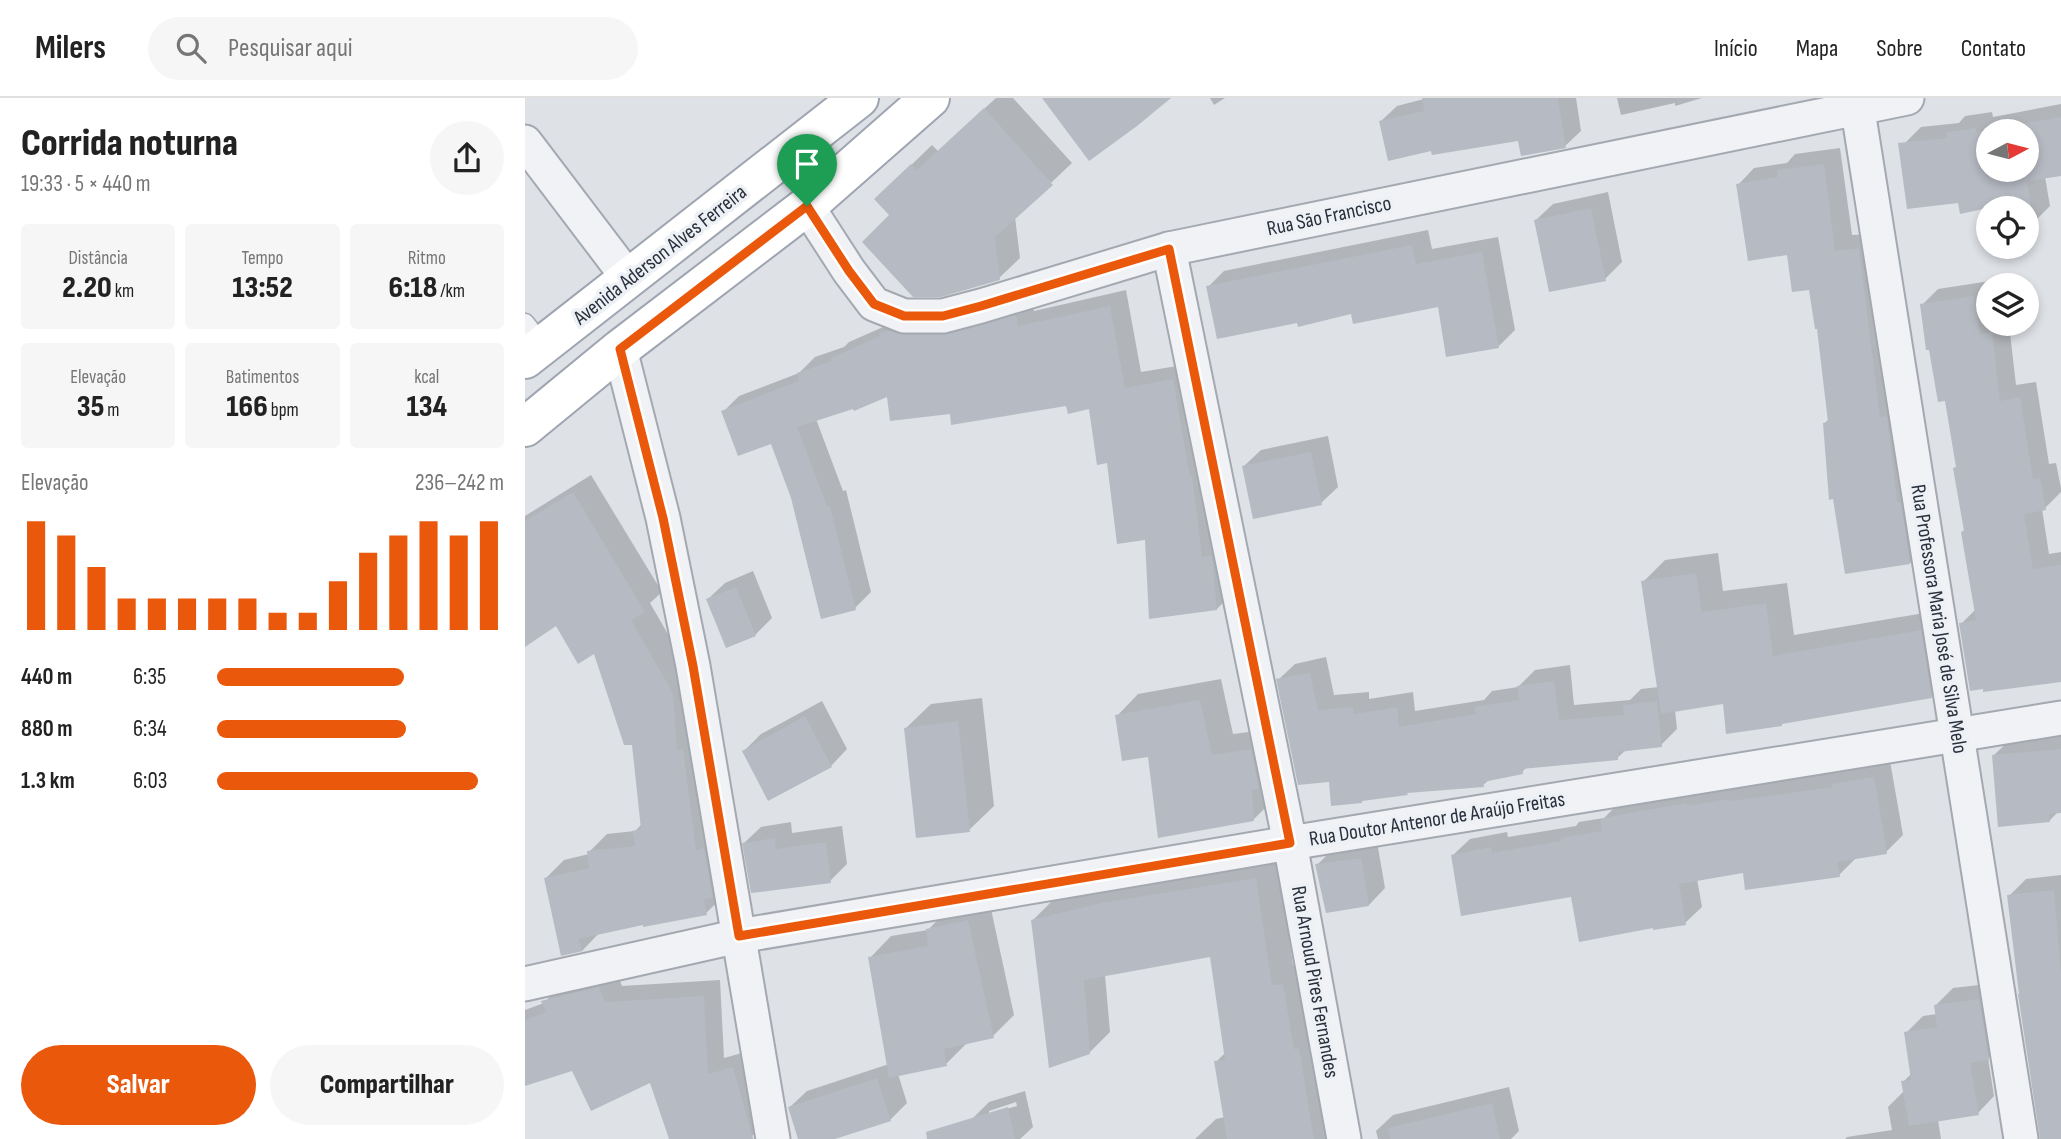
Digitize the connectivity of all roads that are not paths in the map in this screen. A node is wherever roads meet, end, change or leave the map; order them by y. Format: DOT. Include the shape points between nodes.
graph roads {
  1 [pos="859,98"];
  2 [pos="930,98"];
  3 [pos="1907,98"];
  4 [pos="1857,103"];
  5 [pos="823,110"];
  6 [pos="525,142"];
  7 [pos="807,206"];
  8 [pos="1169,249"];
  9 [pos="629,279"];
  10 [pos="531,343"];
  11 [pos="620,349"];
  12 [pos="525,427"];
  13 [pos="2061,718"];
  14 [pos="1957,735"];
  15 [pos="1290,843"];
  16 [pos="739,936"];
  17 [pos="525,984"];
  18 [pos="773,1139"];
  19 [pos="1344,1139"];
  20 [pos="2021,1139"];
  1 -- 5 [label="main road, Avenida Aderson Alves Ferreira"];
  2 -- 7 [label="main road"];
  3 -- 4 [label="street, Rua São Francisco"];
  4 -- 8 [label="street, Rua São Francisco"];
  4 -- 14 [label="street, Rua Professora Maria José de Silva Melo"];
  5 -- 9 [label="main road, Avenida Aderson Alves Ferreira"];
  6 -- 9 [label="street"];
  7 -- 8 [label="street, Rua São Francisco" via="874,304 904,316 943,316"];
  7 -- 11 [label="main road"];
  8 -- 15 [label="street, Rua Arnoud Pires Fernandes"];
  9 -- 10 [label="main road, Avenida Aderson Alves Ferreira"];
  11 -- 12 [label="main road"];
  11 -- 16 [label="street" via="663,518"];
  13 -- 14 [label="street, Rua Doutor Antenor de Araújo Freitas"];
  14 -- 15 [label="street, Rua Doutor Antenor de Araújo Freitas"];
  14 -- 20 [label="street, Rua Professora Maria José de Silva Melo"];
  15 -- 16 [label="street, Rua Doutor Antenor de Araújo Freitas"];
  15 -- 19 [label="street, Rua Arnoud Pires Fernandes"];
  16 -- 17 [label="street, Rua Doutor Antenor de Araújo Freitas"];
  16 -- 18 [label="street"];
}
